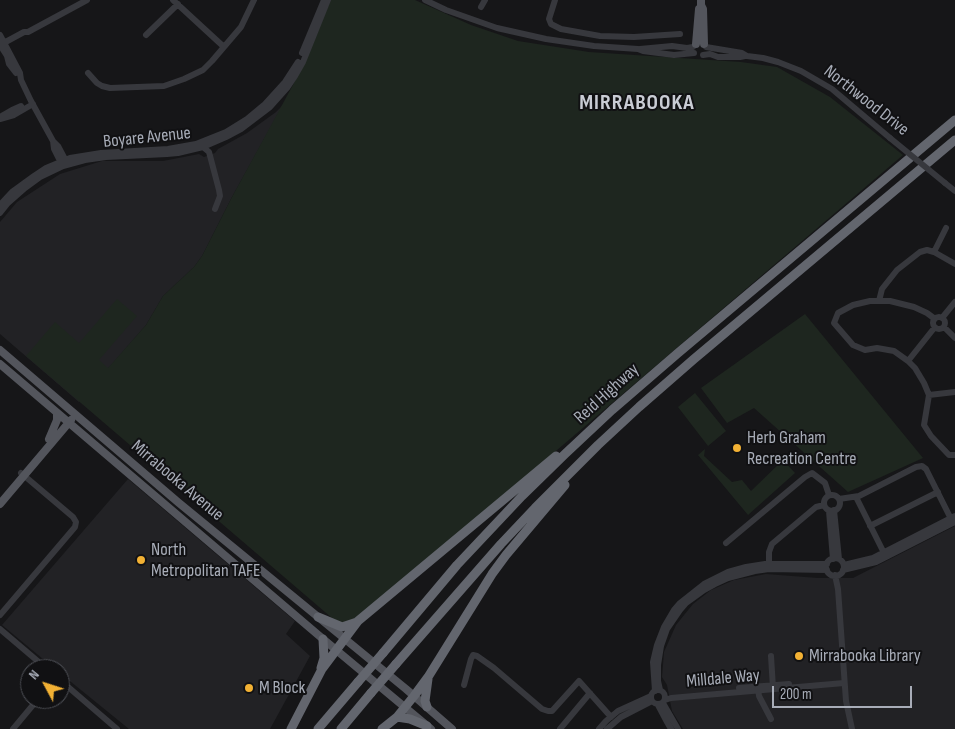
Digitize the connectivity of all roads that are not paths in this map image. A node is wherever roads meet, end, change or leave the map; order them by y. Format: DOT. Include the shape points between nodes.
graph roads {
  1 [pos="87,0"];
  2 [pos="254,0"];
  3 [pos="324,0"];
  4 [pos="328,0"];
  5 [pos="425,0"];
  6 [pos="486,0"];
  7 [pos="555,0"];
  8 [pos="176,2"];
  9 [pos="701,2"];
  10 [pos="481,7"];
  11 [pos="146,34"];
  12 [pos="680,34"];
  13 [pos="0,35"];
  14 [pos="3,46"];
  15 [pos="224,47"];
  16 [pos="698,47"];
  17 [pos="747,56"];
  18 [pos="88,73"];
  19 [pos="32,103"];
  20 [pos="0,118"];
  21 [pos="955,120"];
  22 [pos="955,140"];
  23 [pos="211,143"];
  24 [pos="203,147"];
  25 [pos="209,152"];
  26 [pos="64,163"];
  27 [pos="955,191"];
  28 [pos="0,205"];
  29 [pos="215,209"];
  30 [pos="0,213"];
  31 [pos="946,228"];
  32 [pos="934,252"];
  33 [pos="955,264"];
  34 [pos="880,301"];
  35 [pos="955,302"];
  36 [pos="939,318"];
  37 [pos="935,327"];
  38 [pos="944,327"];
  39 [pos="955,338"];
  40 [pos="0,350"];
  41 [pos="908,361"];
  42 [pos="14,362"];
  43 [pos="0,364"];
  44 [pos="29,389"];
  45 [pos="955,392"];
  46 [pos="929,395"];
  47 [pos="612,410"];
  48 [pos="57,413"];
  49 [pos="76,414"];
  50 [pos="68,421"];
  51 [pos="59,434"];
  52 [pos="87,438"];
  53 [pos="49,439"];
  54 [pos="598,445"];
  55 [pos="955,455"];
  56 [pos="22,474"];
  57 [pos="146,475"];
  58 [pos="139,482"];
  59 [pos="938,492"];
  60 [pos="829,495"];
  61 [pos="856,497"];
  62 [pos="0,499"];
  63 [pos="839,499"];
  64 [pos="0,504"];
  65 [pos="824,505"];
  66 [pos="832,510"];
  67 [pos="953,520"];
  68 [pos="870,526"];
  69 [pos="914,540"];
  70 [pos="726,544"];
  71 [pos="884,553"];
  72 [pos="840,563"];
  73 [pos="769,564"];
  74 [pos="805,567"];
  75 [pos="827,567"];
  76 [pos="835,576"];
  77 [pos="699,590"];
  78 [pos="0,615"];
  79 [pos="318,617"];
  80 [pos="358,621"];
  81 [pos="0,629"];
  82 [pos="323,639"];
  83 [pos="345,639"];
  84 [pos="337,650"];
  85 [pos="771,656"];
  86 [pos="35,659"];
  87 [pos="428,677"];
  88 [pos="316,680"];
  89 [pos="844,681"];
  90 [pos="464,685"];
  91 [pos="773,687"];
  92 [pos="70,689"];
  93 [pos="758,689"];
  94 [pos="590,694"];
  95 [pos="414,696"];
  96 [pos="659,698"];
  97 [pos="427,707"];
  98 [pos="405,708"];
  99 [pos="30,709"];
  100 [pos="397,717"];
  101 [pos="611,717"];
  102 [pos="771,719"];
  103 [pos="429,727"];
  104 [pos="13,729"];
  105 [pos="117,729"];
  106 [pos="291,729"];
  107 [pos="318,729"];
  108 [pos="341,729"];
  109 [pos="382,729"];
  110 [pos="452,729"];
  111 [pos="560,729"];
  112 [pos="599,729"];
  113 [pos="607,729"];
  114 [pos="672,729"];
  115 [pos="678,729"];
  116 [pos="852,729"];
  1 -- 14 [label="street"];
  2 -- 15 [label="street" via="241,27"];
  3 -- 26 [label="street, Boyare Avenue" via="290,76 265,104 236,127 190,145 92,154"];
  4 -- 23 [label="street, Boyare Avenue" via="303,62 287,88 248,124"];
  5 -- 16 [label="street, Northwood Drive" via="497,28 556,40 638,49"];
  6 -- 10 [label="street"];
  7 -- 12 [label="street" via="549,18 551,24 561,29 600,36"];
  8 -- 11 [label="street"];
  8 -- 15 [label="street"];
  9 -- 16 [label="main road" via="698,9"];
  13 -- 14 [label="street"];
  14 -- 19 [label="street" via="20,73"];
  15 -- 18 [label="street" via="203,70 164,86 110,88 97,83"];
  16 -- 17 [label="street, Northwood Drive"];
  16 -- 17 [label="street, Northwood Drive" via="705,52 703,55"];
  17 -- 27 [label="street, Northwood Drive, bridge" via="778,62 822,82"];
  19 -- 20 [label="street" via="11,116"];
  19 -- 26 [label="street"];
  21 -- 47 [label="highway, Reid Highway"];
  22 -- 54 [label="highway, Reid Highway" via="694,359"];
  23 -- 24 [label="street, Boyare Avenue"];
  23 -- 25 [label="street"];
  24 -- 25 [label="street"];
  24 -- 26 [label="street, Boyare Avenue" via="167,154"];
  25 -- 29 [label="street" via="220,196"];
  26 -- 28 [label="street, Boyare Avenue" via="46,168 27,180"];
  26 -- 30 [label="street, Boyare Avenue" via="25,188"];
  31 -- 32 [label="street"];
  32 -- 33 [label="street"];
  32 -- 34 [label="street" via="920,252 897,270 882,289"];
  34 -- 36 [label="street" via="914,307"];
  34 -- 41 [label="street" via="853,305 838,313 834,323 853,345 865,350 894,351"];
  35 -- 36 [label="street"];
  36 -- 37 [label="street" via="933,323"];
  36 -- 38 [label="street" via="945,322"];
  37 -- 38 [label="street"];
  37 -- 41 [label="street"];
  38 -- 39 [label="street"];
  40 -- 42 [label="main road, Mirrabooka Avenue"];
  41 -- 46 [label="street"];
  42 -- 44 [label="main road" via="12,369"];
  42 -- 49 [label="main road, Mirrabooka Avenue"];
  43 -- 44 [label="main road, Mirrabooka Avenue"];
  44 -- 48 [label="main road, Mirrabooka Avenue"];
  45 -- 46 [label="street"];
  46 -- 55 [label="street" via="924,425 949,455"];
  47 -- 80 [label="highway"];
  47 -- 107 [label="highway, Reid Highway, bridge" via="564,454 457,565"];
  48 -- 50 [label="main road, Mirrabooka Avenue"];
  48 -- 53 [label="main road"];
  49 -- 50 [label="main road"];
  49 -- 57 [label="main road, Mirrabooka Avenue"];
  50 -- 51 [label="main road"];
  50 -- 52 [label="main road, Mirrabooka Avenue"];
  50 -- 53 [label="main road"];
  51 -- 52 [label="main road" via="68,432"];
  51 -- 56 [label="main road"];
  52 -- 58 [label="main road, Mirrabooka Avenue"];
  53 -- 56 [label="main road"];
  54 -- 87 [label="highway" via="492,574"];
  54 -- 108 [label="highway, Reid Highway, bridge" via="501,544"];
  56 -- 62 [label="main road"];
  56 -- 64 [label="main road"];
  56 -- 78 [label="street" via="76,522"];
  57 -- 58 [label="main road"];
  57 -- 79 [label="main road, Mirrabooka Avenue"];
  58 -- 82 [label="main road, Mirrabooka Avenue"];
  59 -- 61 [label="street" via="922,466"];
  59 -- 67 [label="street"];
  59 -- 68 [label="street"];
  60 -- 63 [label="street"];
  60 -- 65 [label="street"];
  60 -- 70 [label="street" via="825,484 812,474 805,477"];
  61 -- 63 [label="street"];
  61 -- 68 [label="street"];
  63 -- 66 [label="street" via="839,506"];
  65 -- 66 [label="street"];
  65 -- 73 [label="street" via="816,507 772,544"];
  66 -- 72 [label="street"];
  67 -- 69 [label="street"];
  68 -- 71 [label="street"];
  69 -- 71 [label="street"];
  69 -- 72 [label="street" via="876,562"];
  71 -- 72 [label="street"];
  72 -- 75 [label="street"];
  72 -- 76 [label="street" via="839,574"];
  73 -- 74 [label="street"];
  73 -- 77 [label="street" via="728,572"];
  74 -- 75 [label="street"];
  74 -- 77 [label="street" via="746,573"];
  75 -- 76 [label="street"];
  76 -- 89 [label="street"];
  77 -- 96 [label="street" via="680,603 659,636 653,675"];
  79 -- 80 [label="highway" via="342,627"];
  79 -- 83 [label="main road, Mirrabooka Avenue"];
  80 -- 83 [label="highway"];
  81 -- 86 [label="street"];
  82 -- 84 [label="main road, Mirrabooka Avenue"];
  82 -- 88 [label="highway" via="324,658"];
  83 -- 84 [label="highway"];
  83 -- 95 [label="main road, Mirrabooka Avenue"];
  84 -- 88 [label="highway"];
  84 -- 98 [label="main road, Mirrabooka Avenue"];
  85 -- 91 [label="street"];
  87 -- 95 [label="highway"];
  87 -- 97 [label="highway"];
  88 -- 106 [label="highway"];
  89 -- 91 [label="street, Milldale Way"];
  89 -- 116 [label="street"];
  90 -- 94 [label="street" via="473,655 548,711 552,711 579,681"];
  91 -- 93 [label="street, Milldale Way"];
  92 -- 105 [label="street"];
  93 -- 96 [label="street, Milldale Way"];
  93 -- 102 [label="street"];
  94 -- 101 [label="street"];
  94 -- 111 [label="street"];
  95 -- 97 [label="main road, Mirrabooka Avenue"];
  95 -- 98 [label="highway"];
  96 -- 101 [label="street, Milldale Way" via="618,711"];
  96 -- 113 [label="street, Milldale Way" via="621,717"];
  96 -- 114 [label="street" via="666,722"];
  96 -- 115 [label="street"];
  97 -- 110 [label="main road, Mirrabooka Avenue"];
  98 -- 100 [label="highway"];
  98 -- 103 [label="main road, Mirrabooka Avenue"];
  99 -- 104 [label="street"];
  100 -- 103 [label="highway"];
  100 -- 109 [label="highway"];
  101 -- 112 [label="street, Milldale Way"];
}
